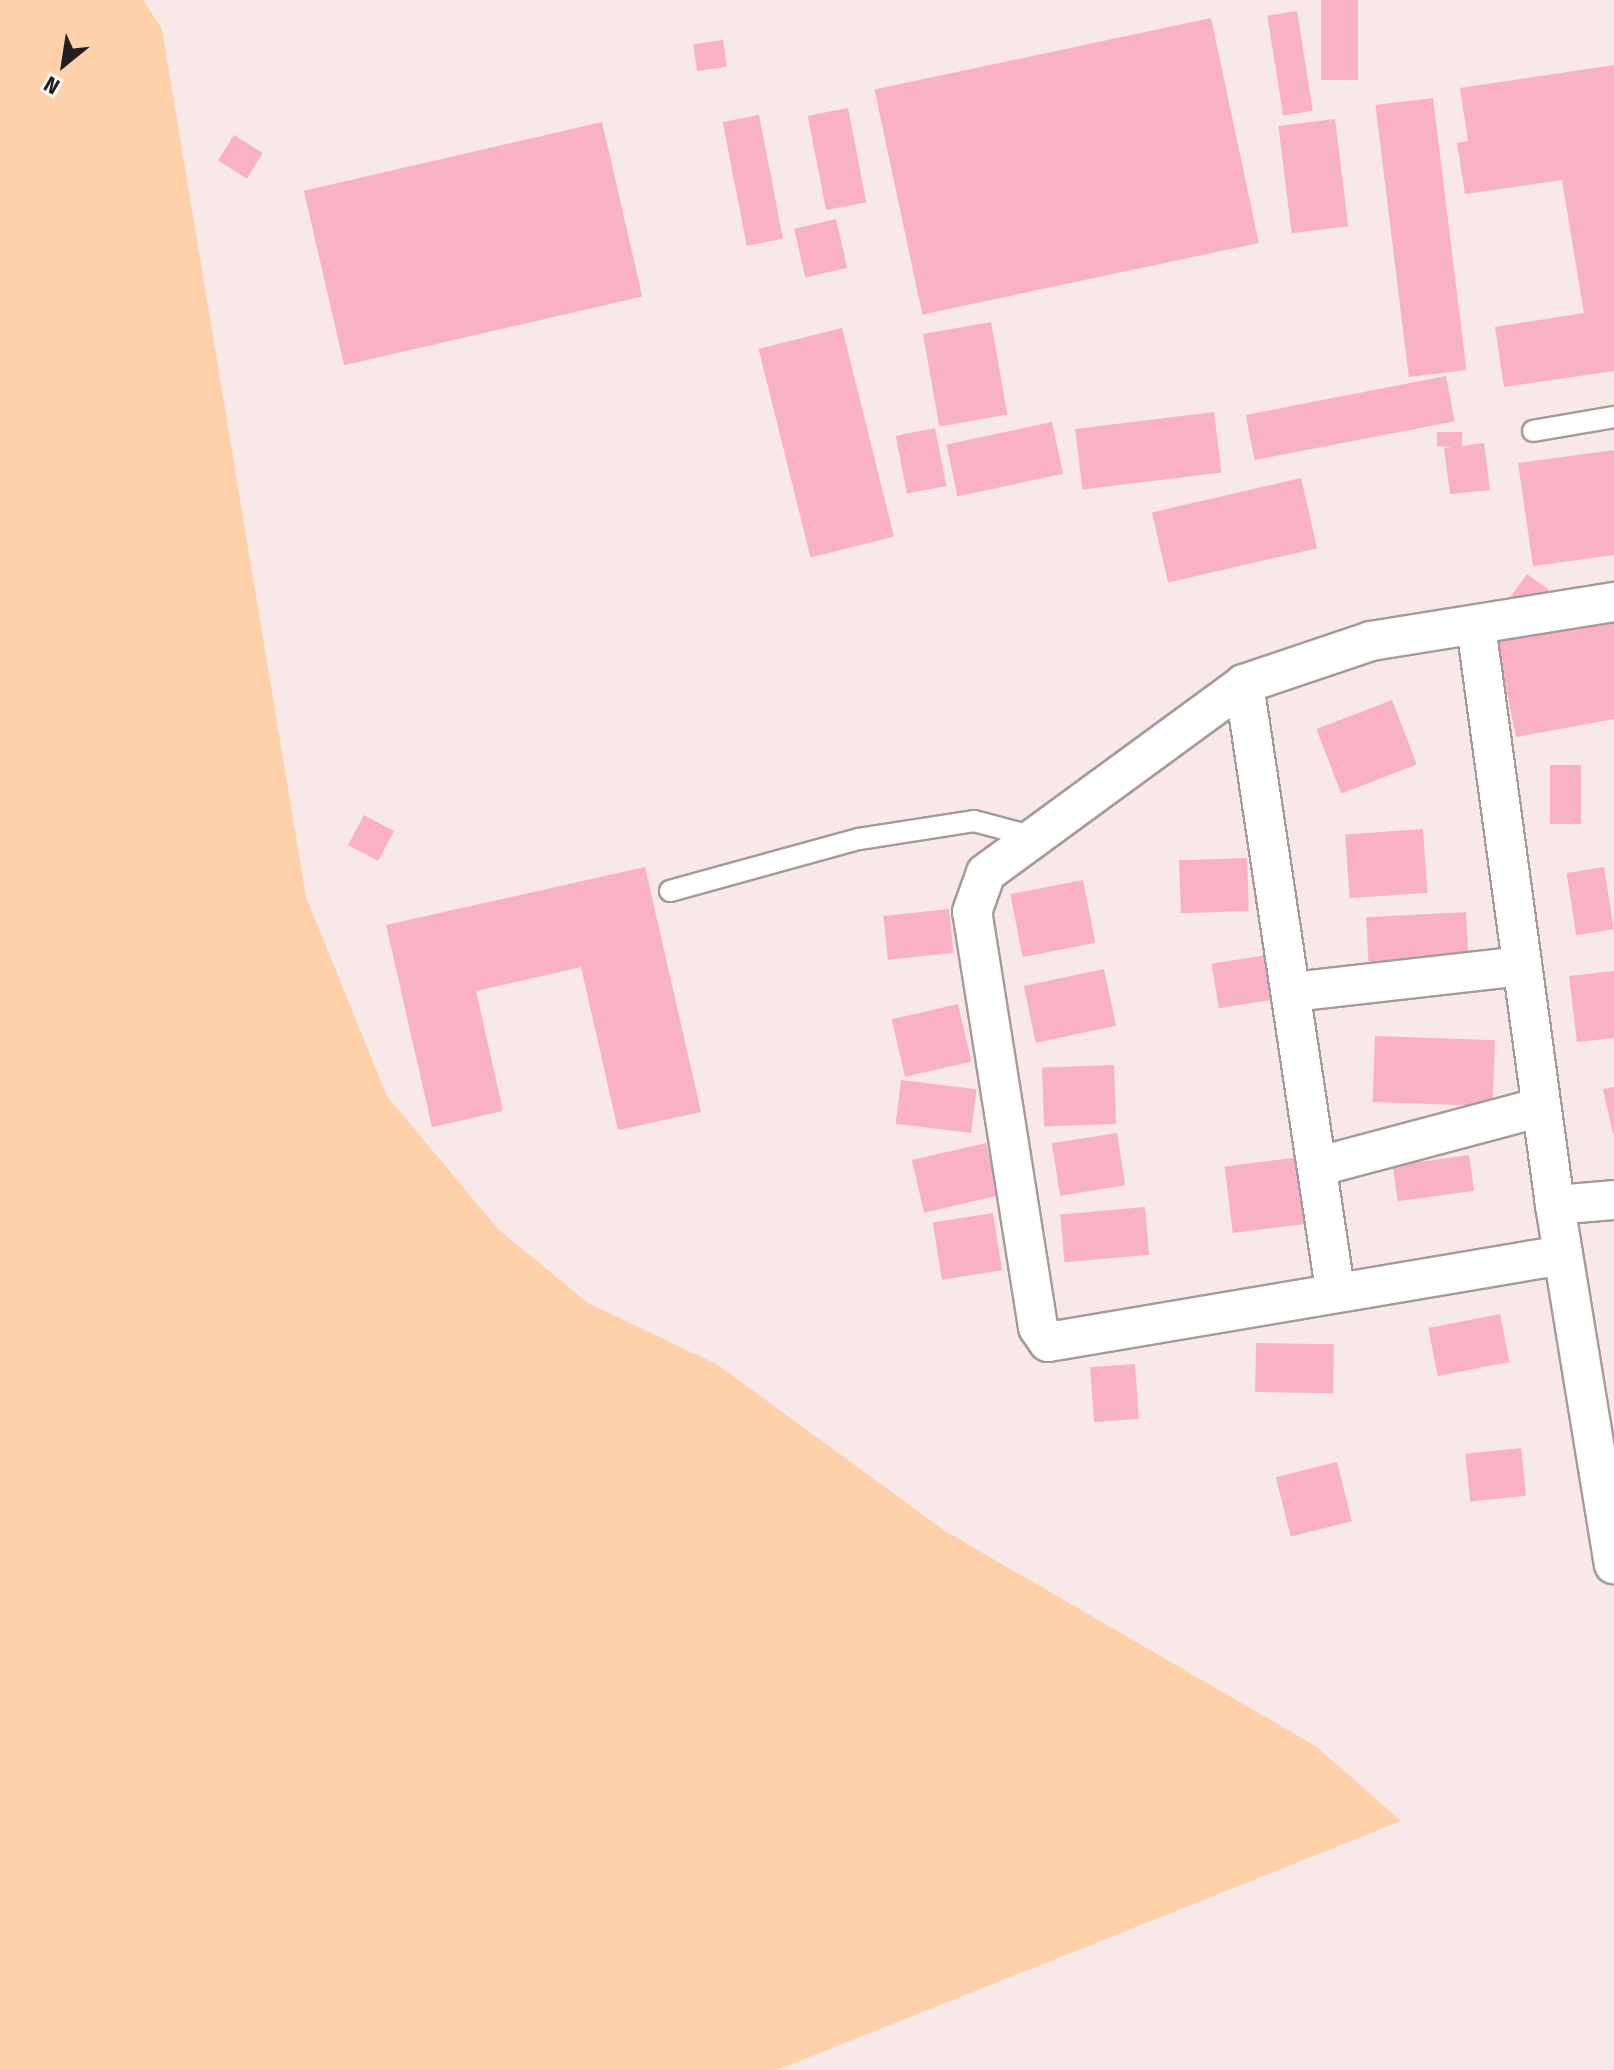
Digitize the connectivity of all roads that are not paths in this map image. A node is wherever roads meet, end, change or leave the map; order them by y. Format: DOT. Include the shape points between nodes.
graph roads {
  1 [pos="1614,417"];
  2 [pos="1533,431"];
  3 [pos="1614,602"];
  4 [pos="1476,626"];
  5 [pos="1244,684"];
  6 [pos="1034,837"];
  7 [pos="670,891"];
  8 [pos="1520,966"];
  9 [pos="1293,992"];
  10 [pos="1541,1107"];
  11 [pos="1320,1166"];
  12 [pos="1614,1200"];
  13 [pos="1555,1205"];
  14 [pos="1563,1255"];
  15 [pos="1335,1289"];
  16 [pos="1614,1564"];
  1 -- 2 [label="lane"];
  3 -- 4 [label="street"];
  4 -- 5 [label="street" via="1371,641"];
  4 -- 8 [label="street"];
  5 -- 6 [label="street"];
  5 -- 9 [label="street"];
  6 -- 7 [label="lane" via="974,821 859,839"];
  6 -- 15 [label="street" via="986,873 972,912 1041,1337 1060,1345"];
  8 -- 9 [label="street"];
  8 -- 10 [label="street"];
  9 -- 11 [label="street"];
  10 -- 11 [label="street"];
  10 -- 13 [label="street"];
  11 -- 15 [label="street"];
  12 -- 13 [label="street"];
  13 -- 14 [label="street"];
  14 -- 15 [label="street"];
  14 -- 16 [label="street"];
}
